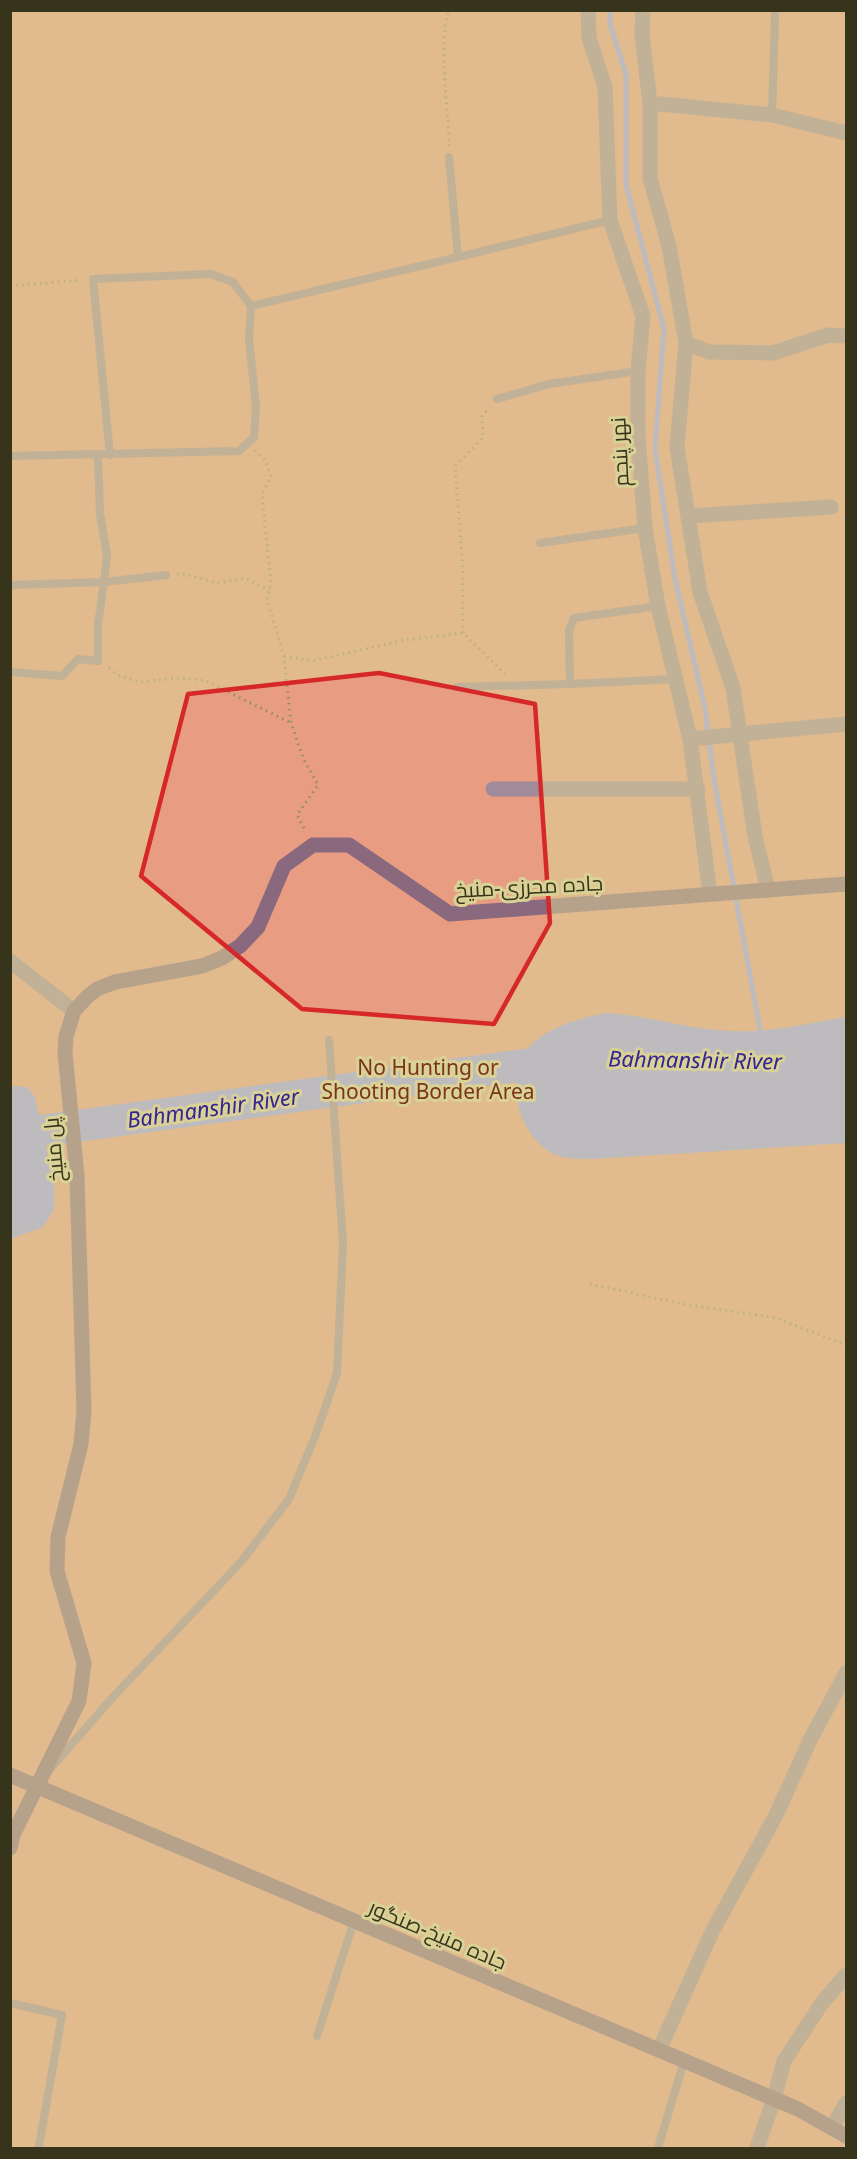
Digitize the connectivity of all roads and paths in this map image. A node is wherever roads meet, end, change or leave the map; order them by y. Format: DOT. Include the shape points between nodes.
graph roads {
  1 [pos="450,10"];
  2 [pos="588,10"];
  3 [pos="643,10"];
  4 [pos="775,15"];
  5 [pos="650,103"];
  6 [pos="772,114"];
  7 [pos="846,133"];
  8 [pos="449,157"];
  9 [pos="610,220"];
  10 [pos="458,256"];
  11 [pos="93,279"];
  12 [pos="10,286"];
  13 [pos="251,306"];
  14 [pos="846,336"];
  15 [pos="686,343"];
  16 [pos="638,371"];
  17 [pos="497,399"];
  18 [pos="248,443"];
  19 [pos="98,455"];
  20 [pos="110,455"];
  21 [pos="10,456"];
  22 [pos="831,507"];
  23 [pos="689,516"];
  24 [pos="645,528"];
  25 [pos="540,543"];
  26 [pos="166,575"];
  27 [pos="104,582"];
  28 [pos="10,585"];
  29 [pos="269,590"];
  30 [pos="658,606"];
  31 [pos="463,633"];
  32 [pos="284,656"];
  33 [pos="98,661"];
  34 [pos="10,672"];
  35 [pos="676,679"];
  36 [pos="570,684"];
  37 [pos="517,686"];
  38 [pos="457,687"];
  39 [pos="291,723"];
  40 [pos="846,724"];
  41 [pos="740,734"];
  42 [pos="694,738"];
  43 [pos="493,789"];
  44 [pos="698,789"];
  45 [pos="313,845"];
  46 [pos="846,884"];
  47 [pos="768,890"];
  48 [pos="715,894"];
  49 [pos="10,962"];
  50 [pos="74,1011"];
  51 [pos="329,1040"];
  52 [pos="590,1284"];
  53 [pos="846,1345"];
  54 [pos="846,1673"];
  55 [pos="10,1775"];
  56 [pos="36,1787"];
  57 [pos="10,1848"];
  58 [pos="354,1921"];
  59 [pos="846,1975"];
  60 [pos="10,2003"];
  61 [pos="316,2036"];
  62 [pos="659,2050"];
  63 [pos="684,2061"];
  64 [pos="774,2099"];
  65 [pos="846,2103"];
  66 [pos="832,2128"];
  67 [pos="846,2136"];
  68 [pos="39,2146"];
  69 [pos="658,2148"];
  70 [pos="757,2148"];
  1 -- 8 [label="path" via="444,51"];
  2 -- 9 [label="street, نهر پنجم" via="589,38 605,87"];
  3 -- 5 [label="street"];
  4 -- 6 [label="lane"];
  5 -- 6 [label="street"];
  5 -- 15 [label="street" via="650,178 669,246"];
  6 -- 7 [label="street"];
  8 -- 10 [label="lane"];
  9 -- 10 [label="lane"];
  9 -- 16 [label="street, نهر پنجم" via="643,316"];
  10 -- 13 [label="lane"];
  11 -- 12 [label="path"];
  11 -- 13 [label="lane" via="211,274 233,282"];
  11 -- 20 [label="lane"];
  13 -- 18 [label="lane" via="249,339 256,406 254,437"];
  14 -- 15 [label="street" via="828,335 772,353 709,352"];
  15 -- 23 [label="street" via="677,447"];
  16 -- 17 [label="lane" via="549,384"];
  16 -- 24 [label="street, نهر پنجم"];
  17 -- 31 [label="path" via="482,416 483,438 455,466 463,570"];
  18 -- 20 [label="lane" via="239,451"];
  18 -- 29 [label="path" via="265,460 271,476 262,494"];
  19 -- 20 [label="lane"];
  19 -- 21 [label="lane"];
  19 -- 27 [label="lane" via="100,514 107,555"];
  22 -- 23 [label="street"];
  23 -- 41 [label="street" via="700,592 733,688"];
  24 -- 25 [label="lane"];
  24 -- 30 [label="street, نهر پنجم"];
  26 -- 27 [label="lane"];
  26 -- 29 [label="path" via="183,574 218,583 245,578"];
  27 -- 28 [label="lane"];
  27 -- 33 [label="lane"];
  29 -- 32 [label="path" via="267,600"];
  30 -- 35 [label="street, نهر پنجم"];
  30 -- 36 [label="lane" via="574,618 569,630"];
  31 -- 32 [label="path" via="405,640 312,661"];
  31 -- 37 [label="path"];
  32 -- 39 [label="path"];
  33 -- 34 [label="lane" via="78,658 62,676"];
  33 -- 39 [label="path" via="117,675 141,682 204,680"];
  35 -- 36 [label="lane"];
  35 -- 42 [label="street, نهر پنجم"];
  36 -- 37 [label="lane"];
  37 -- 38 [label="lane"];
  39 -- 45 [label="path" via="318,785 297,815"];
  40 -- 41 [label="street"];
  41 -- 42 [label="street"];
  41 -- 47 [label="street" via="755,836"];
  42 -- 44 [label="street, نهر پنجم"];
  43 -- 44 [label="street"];
  44 -- 48 [label="street, نهر پنجم"];
  45 -- 48 [label="main road, جاده محرزی-منیخ" via="349,844 450,914"];
  45 -- 50 [label="main road" via="284,866 258,927 240,946 202,966 97,988"];
  46 -- 47 [label="main road"];
  47 -- 48 [label="main road, جاده محرزی-منیخ"];
  49 -- 50 [label="street"];
  50 -- 56 [label="main road, پل منیخ" via="64,1053 77,1176 84,1428 56,1552 57,1571 84,1663 79,1701"];
  51 -- 56 [label="lane" via="343,1244 337,1373 316,1434 289,1498 241,1562 113,1698"];
  52 -- 53 [label="path" via="776,1318"];
  54 -- 62 [label="street" via="776,1815 712,1932"];
  55 -- 56 [label="main road, جاده منیخ-صنگور"];
  56 -- 57 [label="main road"];
  56 -- 58 [label="main road, جاده منیخ-صنگور"];
  58 -- 61 [label="lane"];
  58 -- 62 [label="main road, جاده منیخ-صنگور"];
  59 -- 64 [label="street" via="822,2002 784,2061"];
  60 -- 68 [label="lane" via="62,2015"];
  62 -- 63 [label="main road, جاده منیخ-صنگور"];
  63 -- 64 [label="main road, جاده منیخ-صنگور"];
  63 -- 69 [label="lane"];
  64 -- 66 [label="main road, جاده منیخ-صنگور"];
  64 -- 70 [label="street"];
  65 -- 66 [label="street"];
  66 -- 67 [label="main road, جاده منیخ-صنگور"];
}
